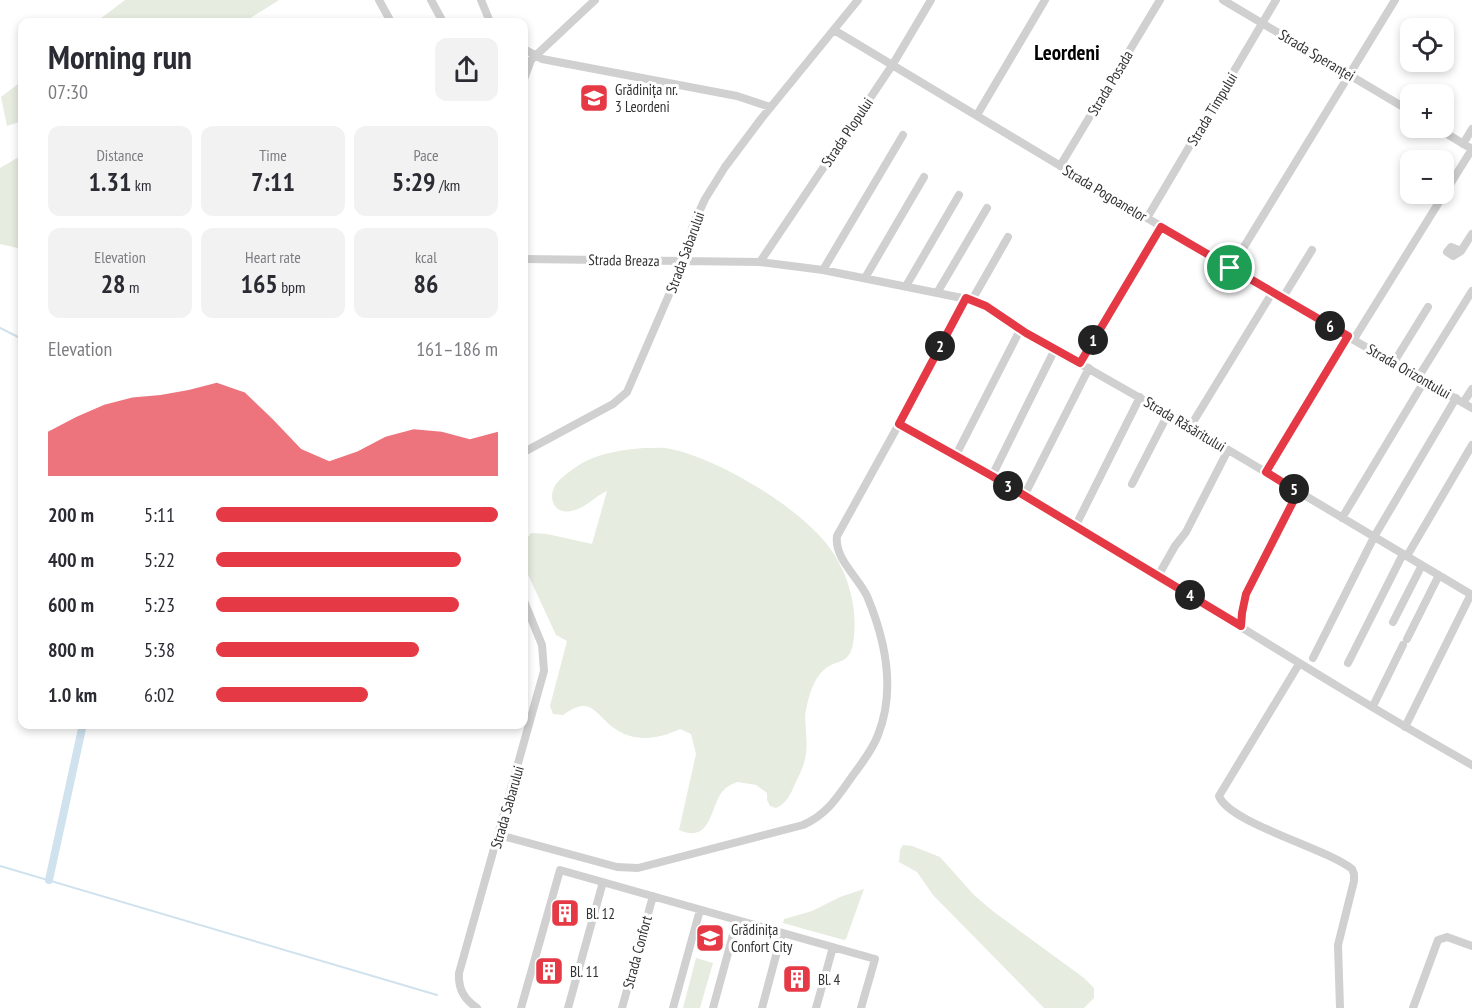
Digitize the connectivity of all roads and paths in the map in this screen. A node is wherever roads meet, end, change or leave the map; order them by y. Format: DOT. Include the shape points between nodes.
graph roads {
  1 [pos="379,0"];
  2 [pos="431,0"];
  3 [pos="481,0"];
  4 [pos="595,0"];
  5 [pos="858,0"];
  6 [pos="931,0"];
  7 [pos="1045,0"];
  8 [pos="1160,0"];
  9 [pos="1223,0"];
  10 [pos="1276,0"];
  11 [pos="1395,0"];
  12 [pos="389,18"];
  13 [pos="441,18"];
  14 [pos="488,18"];
  15 [pos="1263,23"];
  16 [pos="834,30"];
  17 [pos="528,52"];
  18 [pos="535,56"];
  19 [pos="893,64"];
  20 [pos="528,66"];
  21 [pos="1350,75"];
  22 [pos="1400,105"];
  23 [pos="770,107"];
  24 [pos="977,115"];
  25 [pos="1472,129"];
  26 [pos="903,135"];
  27 [pos="1453,138"];
  28 [pos="1463,144"];
  29 [pos="1472,149"];
  30 [pos="1060,166"];
  31 [pos="924,177"];
  32 [pos="959,195"];
  33 [pos="987,208"];
  34 [pos="1147,218"];
  35 [pos="1161,227"];
  36 [pos="1472,234"];
  37 [pos="1008,237"];
  38 [pos="1312,250"];
  39 [pos="1461,251"];
  40 [pos="528,259"];
  41 [pos="684,260"];
  42 [pos="760,262"];
  43 [pos="1230,268"];
  44 [pos="823,270"];
  45 [pos="865,278"];
  46 [pos="906,286"];
  47 [pos="1472,291"];
  48 [pos="937,292"];
  49 [pos="1272,293"];
  50 [pos="1282,298"];
  51 [pos="969,299"];
  52 [pos="1428,307"];
  53 [pos="1020,330"];
  54 [pos="1351,337"];
  55 [pos="1055,349"];
  56 [pos="1394,362"];
  57 [pos="1080,363"];
  58 [pos="1089,368"];
  59 [pos="1422,378"];
  60 [pos="1472,389"];
  61 [pos="1140,397"];
  62 [pos="1456,398"];
  63 [pos="1463,403"];
  64 [pos="1472,408"];
  65 [pos="1168,414"];
  66 [pos="899,424"];
  67 [pos="1190,427"];
  68 [pos="1472,445"];
  69 [pos="528,450"];
  70 [pos="1228,450"];
  71 [pos="956,455"];
  72 [pos="1266,472"];
  73 [pos="992,476"];
  74 [pos="1132,484"];
  75 [pos="1298,492"];
  76 [pos="1024,496"];
  77 [pos="1342,518"];
  78 [pos="1075,527"];
  79 [pos="1374,537"];
  80 [pos="1405,555"];
  81 [pos="1422,565"];
  82 [pos="1438,575"];
  83 [pos="1158,576"];
  84 [pos="1471,592"];
  85 [pos="528,611"];
  86 [pos="1394,622"];
  87 [pos="1241,626"];
  88 [pos="1313,658"];
  89 [pos="1348,663"];
  90 [pos="1299,664"];
  91 [pos="1373,706"];
  92 [pos="1405,727"];
  93 [pos="1472,765"];
  94 [pos="499,835"];
  95 [pos="603,882"];
  96 [pos="653,896"];
  97 [pos="700,910"];
  98 [pos="737,920"];
  99 [pos="782,933"];
  100 [pos="1472,946"];
  101 [pos="833,947"];
  102 [pos="477,1008"];
  103 [pos="522,1008"];
  104 [pos="568,1008"];
  105 [pos="622,1008"];
  106 [pos="674,1008"];
  107 [pos="713,1008"];
  108 [pos="762,1008"];
  109 [pos="816,1008"];
  110 [pos="861,1008"];
  111 [pos="1340,1008"];
  112 [pos="1413,1008"];
  1 -- 12 [label="street"];
  2 -- 13 [label="street"];
  3 -- 14 [label="street"];
  4 -- 18 [label="street"];
  5 -- 16 [label="street, Strada Sabarului"];
  6 -- 19 [label="street, Strada Plopului"];
  7 -- 24 [label="street"];
  8 -- 30 [label="street, Strada Posada"];
  9 -- 15 [label="street, Strada Speranței"];
  10 -- 15 [label="street, Strada Timpului"];
  11 -- 21 [label="street"];
  15 -- 21 [label="street, Strada Speranței"];
  15 -- 34 [label="street, Strada Timpului"];
  16 -- 19 [label="street, Strada Pogoanelor"];
  16 -- 23 [label="street, Strada Sabarului"];
  17 -- 18 [label="street"];
  18 -- 20 [label="street"];
  18 -- 23 [label="street" via="737,96"];
  19 -- 24 [label="street, Strada Pogoanelor"];
  19 -- 42 [label="street, Strada Plopului"];
  21 -- 22 [label="street, Strada Speranței"];
  21 -- 43 [label="street"];
  23 -- 41 [label="street, Strada Sabarului" via="705,199"];
  24 -- 30 [label="street, Strada Pogoanelor"];
  25 -- 28 [label="street"];
  26 -- 44 [label="street"];
  27 -- 28 [label="street"];
  28 -- 29 [label="street"];
  29 -- 54 [label="street"];
  30 -- 34 [label="street, Strada Pogoanelor"];
  31 -- 45 [label="street"];
  32 -- 46 [label="street"];
  33 -- 48 [label="street"];
  34 -- 35 [label="street, Strada Pogoanelor"];
  35 -- 43 [label="street, Strada Pogoanelor"];
  35 -- 57 [label="street"];
  36 -- 39 [label="street"];
  37 -- 51 [label="street"];
  38 -- 50 [label="street"];
  40 -- 41 [label="street, Strada Breaza"];
  41 -- 42 [label="street, Strada Breaza"];
  41 -- 69 [label="street, Strada Sabarului" via="627,392 613,404"];
  42 -- 44 [label="street, Strada Răsăritului"];
  43 -- 49 [label="street, Strada Orizontului"];
  44 -- 45 [label="street, Strada Răsăritului"];
  45 -- 46 [label="street, Strada Răsăritului"];
  46 -- 48 [label="street, Strada Răsăritului"];
  47 -- 59 [label="street"];
  48 -- 51 [label="street, Strada Răsăritului"];
  49 -- 50 [label="street, Strada Orizontului"];
  49 -- 67 [label="street"];
  50 -- 54 [label="street, Strada Orizontului"];
  51 -- 53 [label="street, Strada Răsăritului"];
  51 -- 66 [label="street"];
  52 -- 56 [label="street"];
  53 -- 55 [label="street, Strada Răsăritului"];
  53 -- 71 [label="street"];
  54 -- 56 [label="street, Strada Orizontului"];
  54 -- 72 [label="street"];
  55 -- 57 [label="street, Strada Răsăritului"];
  55 -- 73 [label="street"];
  56 -- 59 [label="street, Strada Orizontului"];
  57 -- 58 [label="street, Strada Răsăritului"];
  58 -- 61 [label="street, Strada Răsăritului"];
  58 -- 76 [label="street"];
  59 -- 62 [label="street, Strada Orizontului"];
  59 -- 77 [label="street"];
  60 -- 63 [label="street, Strada Orizontului"];
  61 -- 65 [label="street, Strada Răsăritului"];
  61 -- 78 [label="street"];
  62 -- 63 [label="street, Strada Orizontului"];
  62 -- 79 [label="street"];
  63 -- 64 [label="street, Strada Orizontului"];
  65 -- 67 [label="street, Strada Răsăritului"];
  65 -- 74 [label="street"];
  66 -- 71 [label="street"];
  66 -- 94 [label="street" via="837,536 839,551 864,591 878,626 887,691 882,725 874,744 828,809 803,825 638,868 617,867"];
  67 -- 70 [label="street, Strada Răsăritului"];
  68 -- 80 [label="street"];
  70 -- 72 [label="street, Strada Răsăritului"];
  70 -- 83 [label="street" via="1186,532"];
  71 -- 73 [label="street"];
  72 -- 75 [label="street, Strada Răsăritului"];
  73 -- 76 [label="street"];
  75 -- 77 [label="street, Strada Răsăritului"];
  75 -- 87 [label="street" via="1246,594"];
  76 -- 78 [label="street"];
  77 -- 79 [label="street, Strada Răsăritului"];
  78 -- 83 [label="street"];
  79 -- 80 [label="street, Strada Răsăritului"];
  79 -- 88 [label="street"];
  80 -- 81 [label="street, Strada Răsăritului"];
  80 -- 89 [label="street"];
  81 -- 82 [label="street, Strada Răsăritului"];
  81 -- 86 [label="street"];
  82 -- 84 [label="street, Strada Răsăritului"];
  82 -- 91 [label="street"];
  83 -- 87 [label="street"];
  84 -- 92 [label="street"];
  85 -- 94 [label="street, Strada Sabarului" via="542,645 544,671"];
  87 -- 90 [label="street"];
  90 -- 91 [label="street"];
  90 -- 111 [label="street" via="1219,796 1241,815 1352,869 1354,881 1338,945"];
  91 -- 92 [label="street"];
  92 -- 93 [label="street"];
  94 -- 102 [label="street, Strada Sabarului" via="459,978 462,992"];
  95 -- 96 [label="street, Strada Confort"];
  95 -- 103 [label="street, Strada Confort" via="560,870"];
  95 -- 104 [label="street"];
  96 -- 97 [label="street, Strada Confort"];
  96 -- 105 [label="street, Strada Confort"];
  97 -- 98 [label="street, Strada Confort"];
  97 -- 106 [label="street"];
  98 -- 99 [label="street, Strada Confort"];
  98 -- 107 [label="street"];
  99 -- 101 [label="street, Strada Confort"];
  99 -- 108 [label="street"];
  100 -- 112 [label="street" via="1447,937 1438,940"];
  101 -- 109 [label="street"];
  101 -- 110 [label="street, Strada Confort" via="875,959"];
}
